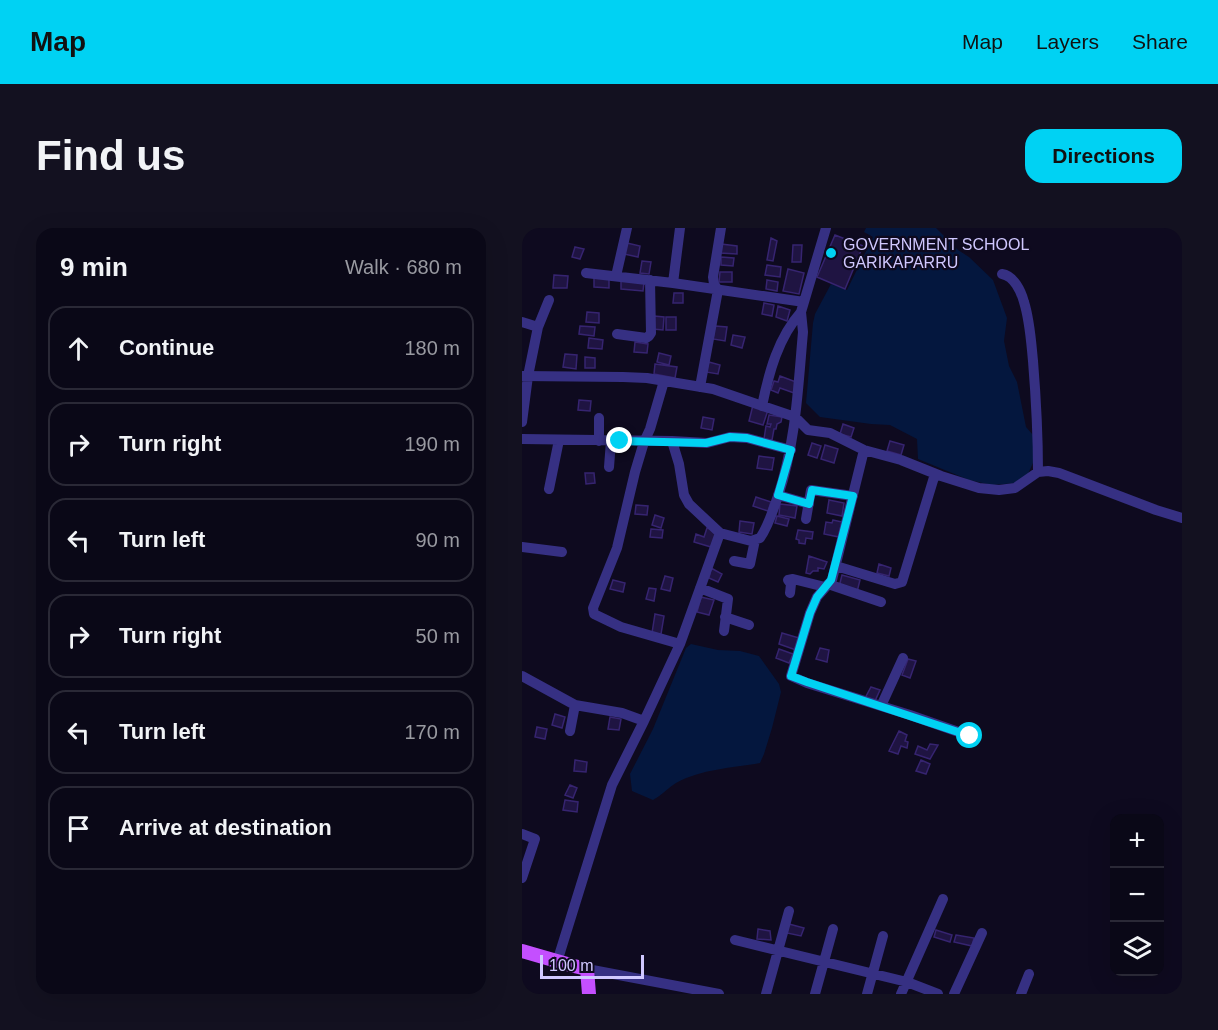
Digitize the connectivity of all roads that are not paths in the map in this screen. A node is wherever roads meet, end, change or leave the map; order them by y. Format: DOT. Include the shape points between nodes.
graph roads {
  1 [pos="627,228"];
  2 [pos="680,228"];
  3 [pos="721,228"];
  4 [pos="826,228"];
  5 [pos="586,273"];
  6 [pos="1002,274"];
  7 [pos="616,276"];
  8 [pos="650,280"];
  9 [pos="673,283"];
  10 [pos="718,290"];
  11 [pos="549,300"];
  12 [pos="802,307"];
  13 [pos="522,322"];
  14 [pos="538,327"];
  15 [pos="617,334"];
  16 [pos="525,376"];
  17 [pos="664,381"];
  18 [pos="700,387"];
  19 [pos="762,406"];
  20 [pos="795,417"];
  21 [pos="599,418"];
  22 [pos="522,422"];
  23 [pos="522,439"];
  24 [pos="559,440"];
  25 [pos="599,441"];
  26 [pos="611,441"];
  27 [pos="672,441"];
  28 [pos="644,442"];
  29 [pos="791,450"];
  30 [pos="864,450"];
  31 [pos="609,467"];
  32 [pos="1038,472"];
  33 [pos="935,474"];
  34 [pos="549,489"];
  35 [pos="778,495"];
  36 [pos="853,496"];
  37 [pos="809,504"];
  38 [pos="1182,518"];
  39 [pos="806,519"];
  40 [pos="720,533"];
  41 [pos="754,540"];
  42 [pos="522,547"];
  43 [pos="562,552"];
  44 [pos="734,561"];
  45 [pos="836,566"];
  46 [pos="826,586"];
  47 [pos="700,588"];
  48 [pos="790,593"];
  49 [pos="880,602"];
  50 [pos="726,616"];
  51 [pos="749,626"];
  52 [pos="724,631"];
  53 [pos="680,644"];
  54 [pos="903,658"];
  55 [pos="522,676"];
  56 [pos="575,705"];
  57 [pos="881,706"];
  58 [pos="644,721"];
  59 [pos="570,731"];
  60 [pos="970,736"];
  61 [pos="522,834"];
  62 [pos="522,878"];
  63 [pos="943,899"];
  64 [pos="789,911"];
  65 [pos="833,929"];
  66 [pos="982,933"];
  67 [pos="883,936"];
  68 [pos="735,940"];
  69 [pos="522,951"];
  70 [pos="778,951"];
  71 [pos="557,962"];
  72 [pos="825,962"];
  73 [pos="587,969"];
  74 [pos="873,973"];
  75 [pos="1029,974"];
  76 [pos="907,982"];
  77 [pos="589,994"];
  78 [pos="719,994"];
  79 [pos="766,994"];
  80 [pos="815,994"];
  81 [pos="867,994"];
  82 [pos="901,994"];
  83 [pos="938,994"];
  84 [pos="954,994"];
  85 [pos="1021,994"];
  1 -- 7 [label="street"];
  2 -- 9 [label="street"];
  3 -- 10 [label="street" via="713,277"];
  4 -- 12 [label="street"];
  5 -- 7 [label="street"];
  6 -- 32 [label="street" via="1015,283 1024,300 1038,433"];
  7 -- 8 [label="street"];
  8 -- 9 [label="street"];
  8 -- 15 [label="street" via="651,333 646,338"];
  9 -- 10 [label="street"];
  10 -- 12 [label="street"];
  10 -- 18 [label="street"];
  11 -- 14 [label="street"];
  12 -- 19 [label="street" via="776,353"];
  12 -- 20 [label="street"];
  13 -- 14 [label="street"];
  14 -- 16 [label="street"];
  16 -- 17 [label="street" via="613,376"];
  16 -- 22 [label="street"];
  17 -- 18 [label="street"];
  17 -- 28 [label="street"];
  18 -- 19 [label="street"];
  19 -- 20 [label="street"];
  20 -- 29 [label="street"];
  20 -- 30 [label="street" via="808,430 830,433"];
  21 -- 25 [label="street"];
  23 -- 24 [label="street"];
  24 -- 25 [label="street"];
  24 -- 34 [label="street"];
  25 -- 26 [label="street"];
  26 -- 28 [label="street"];
  26 -- 31 [label="street"];
  27 -- 28 [label="street"];
  27 -- 29 [label="street" via="706,443 730,437 747,438"];
  27 -- 40 [label="street" via="684,495"];
  28 -- 53 [label="street" via="594,614 621,627"];
  29 -- 35 [label="street"];
  30 -- 33 [label="street"];
  30 -- 36 [label="street"];
  32 -- 33 [label="street" via="1015,488 999,490"];
  32 -- 38 [label="street" via="1059,473"];
  33 -- 45 [label="street" via="902,582 895,584"];
  35 -- 37 [label="street"];
  35 -- 41 [label="street" via="764,532"];
  36 -- 37 [label="street" via="812,490"];
  36 -- 45 [label="street"];
  37 -- 39 [label="street"];
  40 -- 41 [label="street"];
  40 -- 47 [label="street"];
  41 -- 44 [label="street" via="750,564"];
  42 -- 43 [label="street"];
  45 -- 46 [label="street"];
  46 -- 48 [label="street" via="793,579 789,580"];
  46 -- 49 [label="street"];
  46 -- 57 [label="street" via="810,613 791,676"];
  47 -- 50 [label="street" via="728,599"];
  47 -- 53 [label="street"];
  50 -- 51 [label="street"];
  50 -- 52 [label="street"];
  53 -- 58 [label="street"];
  54 -- 57 [label="street"];
  55 -- 56 [label="street"];
  56 -- 58 [label="street"];
  56 -- 59 [label="street"];
  57 -- 60 [label="street"];
  58 -- 71 [label="street" via="612,786"];
  61 -- 62 [label="street" via="535,838"];
  63 -- 76 [label="street"];
  64 -- 70 [label="street"];
  65 -- 72 [label="street"];
  66 -- 84 [label="street"];
  67 -- 74 [label="street"];
  68 -- 70 [label="street"];
  69 -- 71 [label="main road"];
  70 -- 72 [label="street"];
  70 -- 79 [label="street"];
  71 -- 73 [label="main road"];
  72 -- 74 [label="street"];
  72 -- 80 [label="street"];
  73 -- 77 [label="main road"];
  73 -- 78 [label="street"];
  74 -- 76 [label="street"];
  74 -- 81 [label="street"];
  75 -- 85 [label="street"];
  76 -- 82 [label="street"];
  76 -- 83 [label="street"];
}
